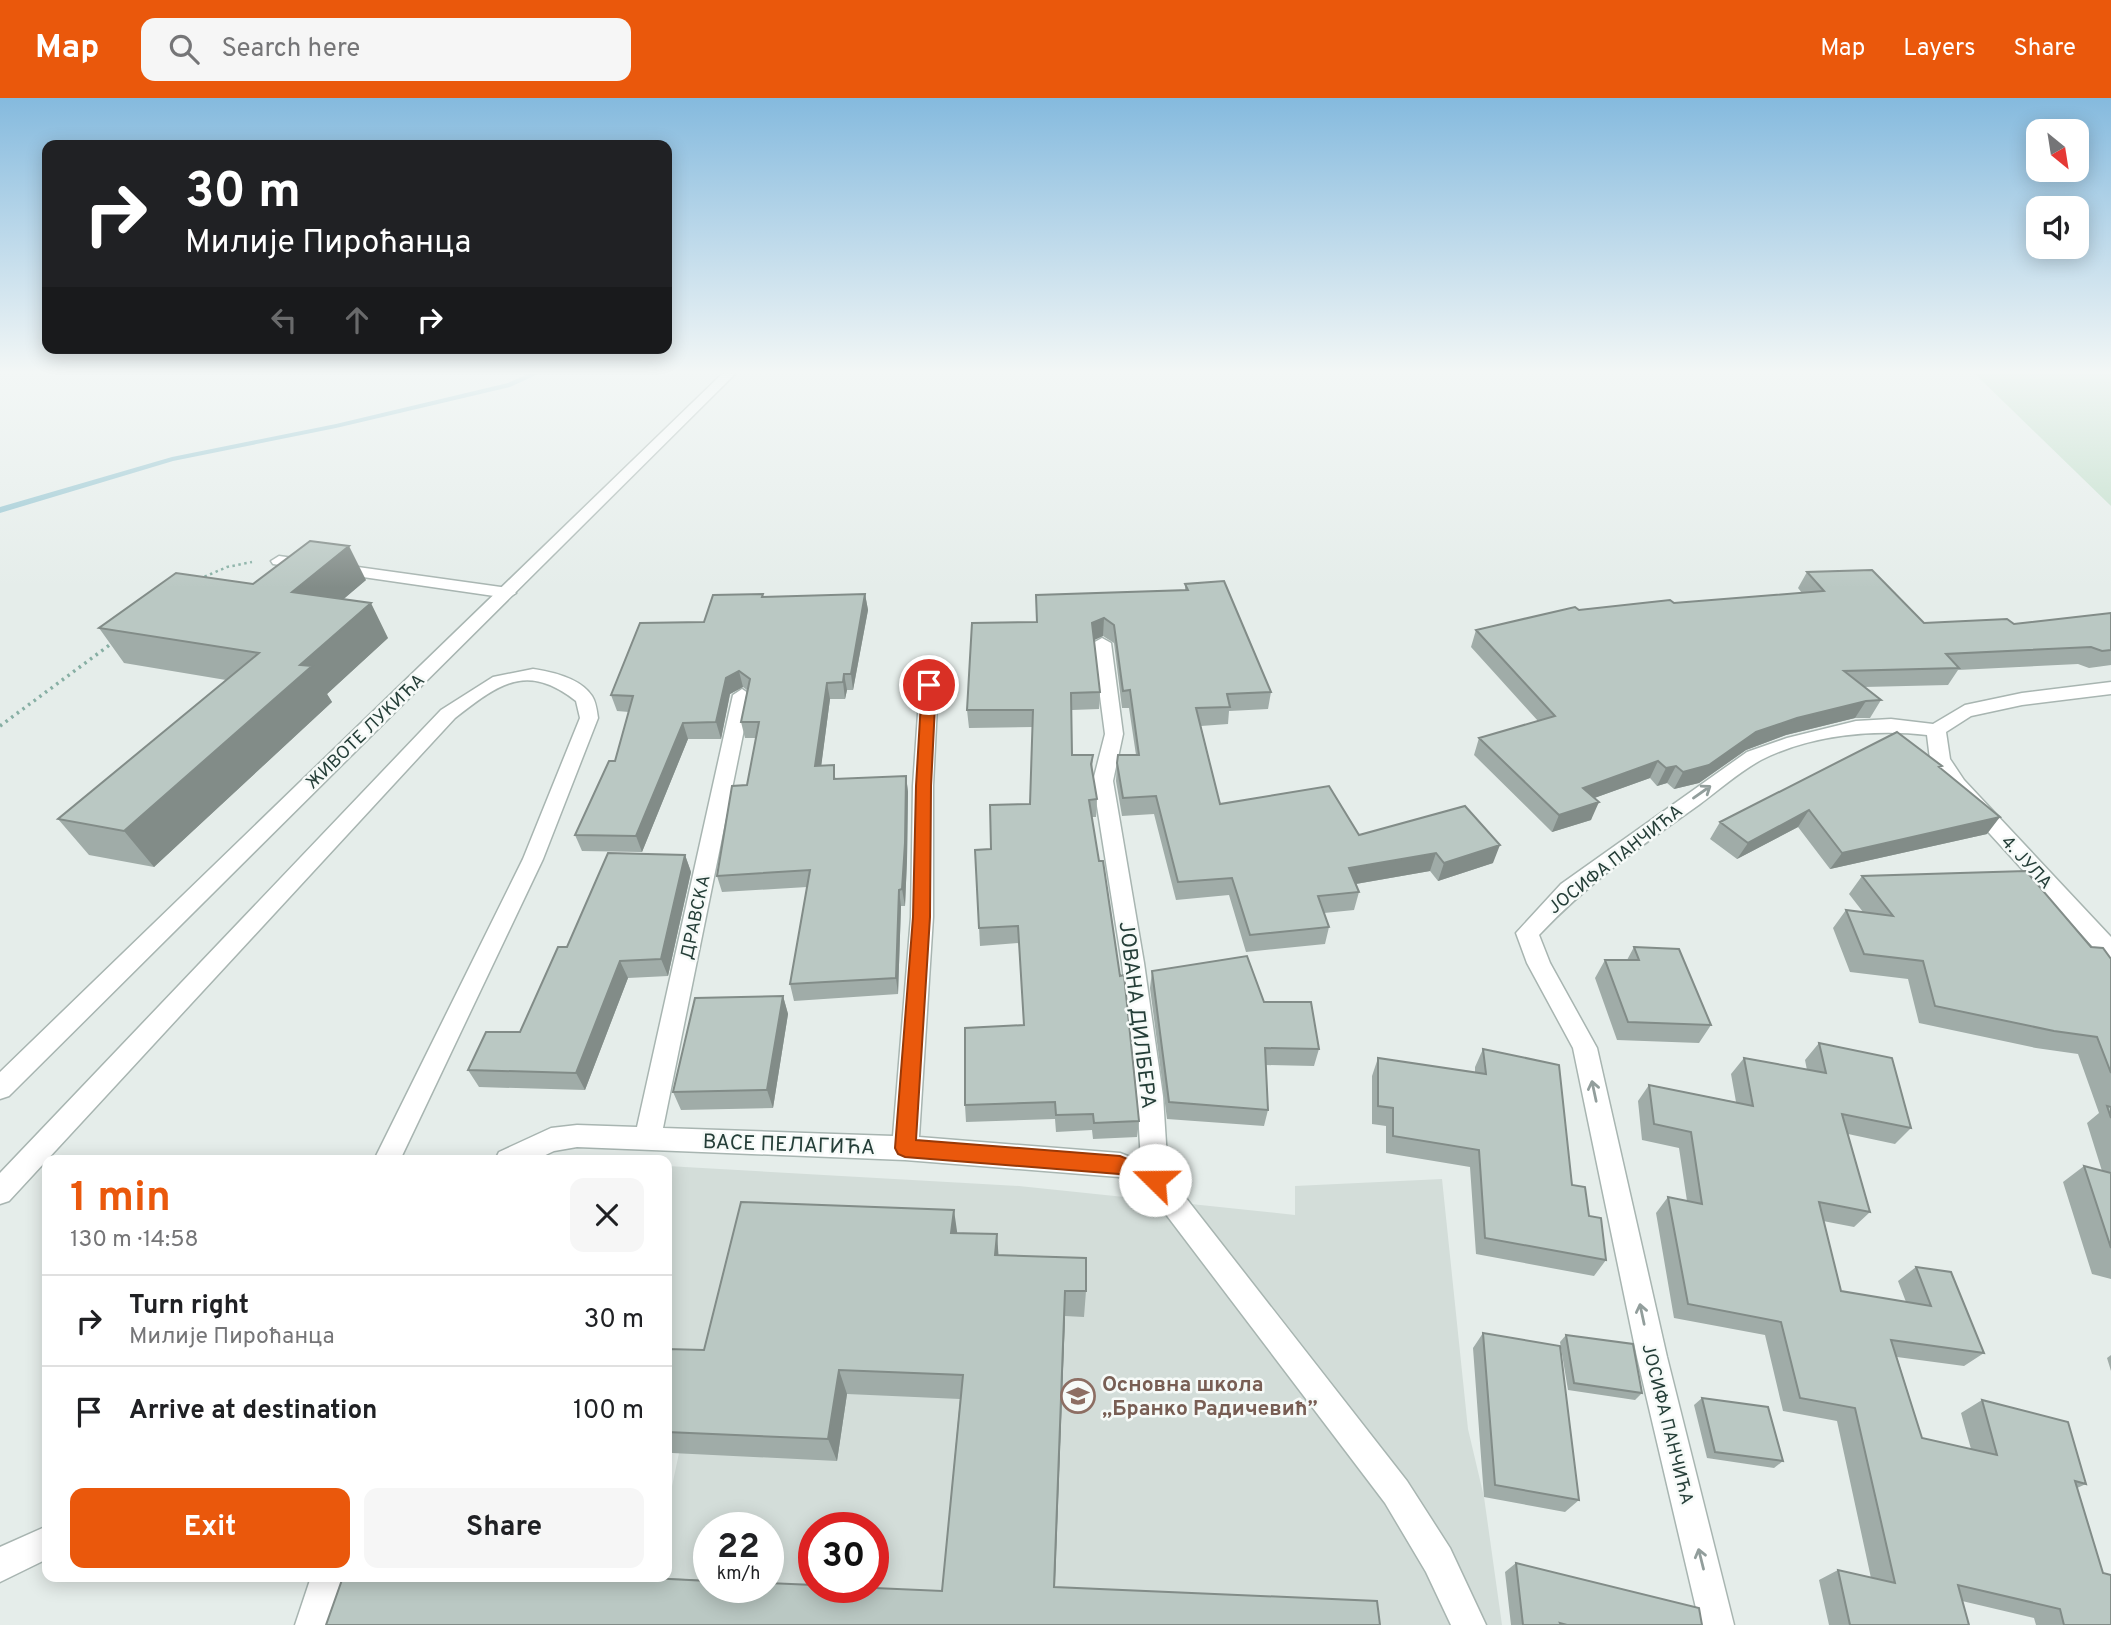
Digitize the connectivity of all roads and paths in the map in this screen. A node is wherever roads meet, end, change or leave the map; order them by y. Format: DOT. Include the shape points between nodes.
graph roads {
  1 [pos="658,445"];
  2 [pos="279,561"];
  3 [pos="190,585"];
  4 [pos="508,593"];
  5 [pos="123,635"];
  6 [pos="1102,643"];
  7 [pos="929,685"];
  8 [pos="2111,688"];
  9 [pos="742,695"];
  10 [pos="0,726"];
  11 [pos="1936,730"];
  12 [pos="2111,952"];
  13 [pos="0,1088"];
  14 [pos="647,1140"];
  15 [pos="905,1148"];
  16 [pos="389,1155"];
  17 [pos="519,1155"];
  18 [pos="1155,1180"];
  19 [pos="0,1192"];
  20 [pos="42,1545"];
  21 [pos="0,1566"];
  22 [pos="326,1582"];
  23 [pos="312,1625"];
  24 [pos="1469,1625"];
  25 [pos="1717,1625"];
  1 -- 4 [label="street, ЖИВОТЕ ЛУКИЋА"];
  2 -- 3 [label="path" via="228,567"];
  2 -- 4 [label="street"];
  4 -- 13 [label="street, ЖИВОТЕ ЛУКИЋА"];
  5 -- 10 [label="path"];
  6 -- 18 [label="street, ЈОВАНА ДИЛБЕРА" via="1114,734 1103,781 1133,963"];
  7 -- 15 [label="street" via="922,917"];
  8 -- 11 [label="street" via="1965,710"];
  9 -- 14 [label="street, ДРАВСКА"];
  11 -- 12 [label="street, 4. ЈУЛА" via="1940,759 1957,785"];
  25 -- 11 [label="street, ЈОСИФА ПАНЧИЋА, one-way" via="1651,1357 1585,1048 1532,951 1527,933 1569,890 1754,756 1856,727 1891,724"];
  14 -- 15 [label="street, ВАСЕ ПЕЛАГИЋА"];
  14 -- 17 [label="street, ВАСЕ ПЕЛАГИЋА" via="577,1136 551,1140"];
  15 -- 18 [label="street, ВАСЕ ПЕЛАГИЋА" via="1120,1165"];
  16 -- 19 [label="street" via="533,859 589,718 585,699 556,677 531,673 507,678 448,714"];
  18 -- 24 [label="street" via="1396,1492 1438,1560"];
  20 -- 21 [label="street"];
  22 -- 23 [label="street"];
}
